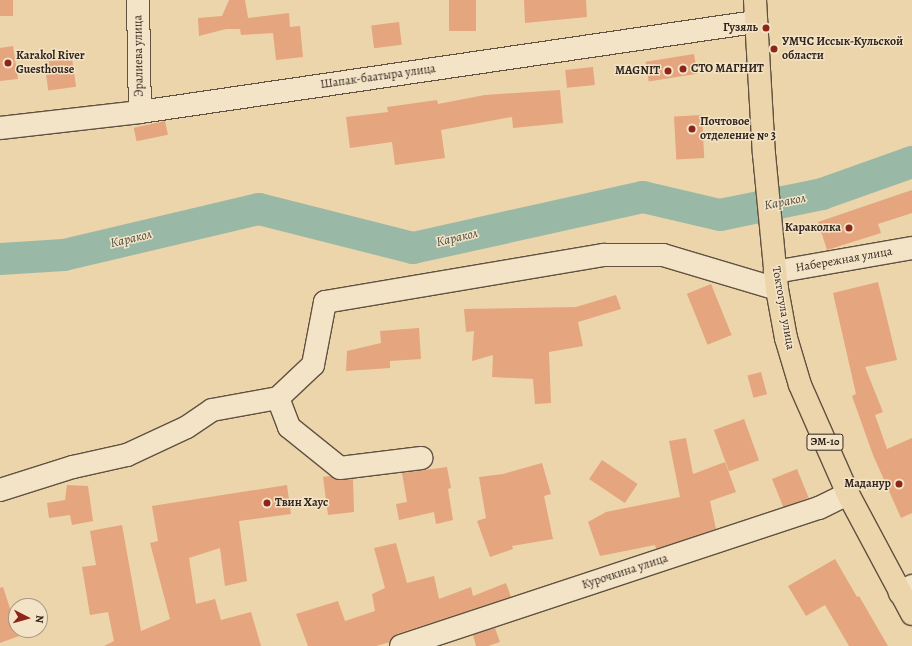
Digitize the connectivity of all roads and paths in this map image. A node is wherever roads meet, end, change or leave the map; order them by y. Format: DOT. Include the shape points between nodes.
graph roads {
  1 [pos="138,0"];
  2 [pos="755,0"];
  3 [pos="755,22"];
  4 [pos="140,112"];
  5 [pos="0,128"];
  6 [pos="912,248"];
  7 [pos="775,273"];
  8 [pos="278,398"];
  9 [pos="421,458"];
  10 [pos="0,490"];
  11 [pos="848,494"];
  12 [pos="906,589"];
  13 [pos="912,614"];
  14 [pos="401,646"];
  1 -- 4 [label="street, Эралиева улица"];
  2 -- 3 [label="highway, Токтогула улица / ЭМ-10"];
  3 -- 4 [label="street, Шапак-баатыра улица"];
  3 -- 7 [label="highway, Токтогула улица / ЭМ-10"];
  4 -- 5 [label="street, Шапак-баатыра улица"];
  6 -- 7 [label="street, Набережная улица"];
  7 -- 8 [label="street" via="663,255 604,255 325,302 314,365"];
  7 -- 11 [label="highway, Токтогула улица / ЭМ-10" via="786,338 800,385"];
  8 -- 9 [label="street" via="289,427 340,468"];
  8 -- 10 [label="street" via="212,410 187,427 127,455 73,467"];
  11 -- 12 [label="highway, Токтогула улица / ЭМ-10"];
  11 -- 14 [label="street, Курочкина улица" via="819,508"];
  12 -- 13 [label="highway, Токтогула улица / ЭМ-10"];
}
